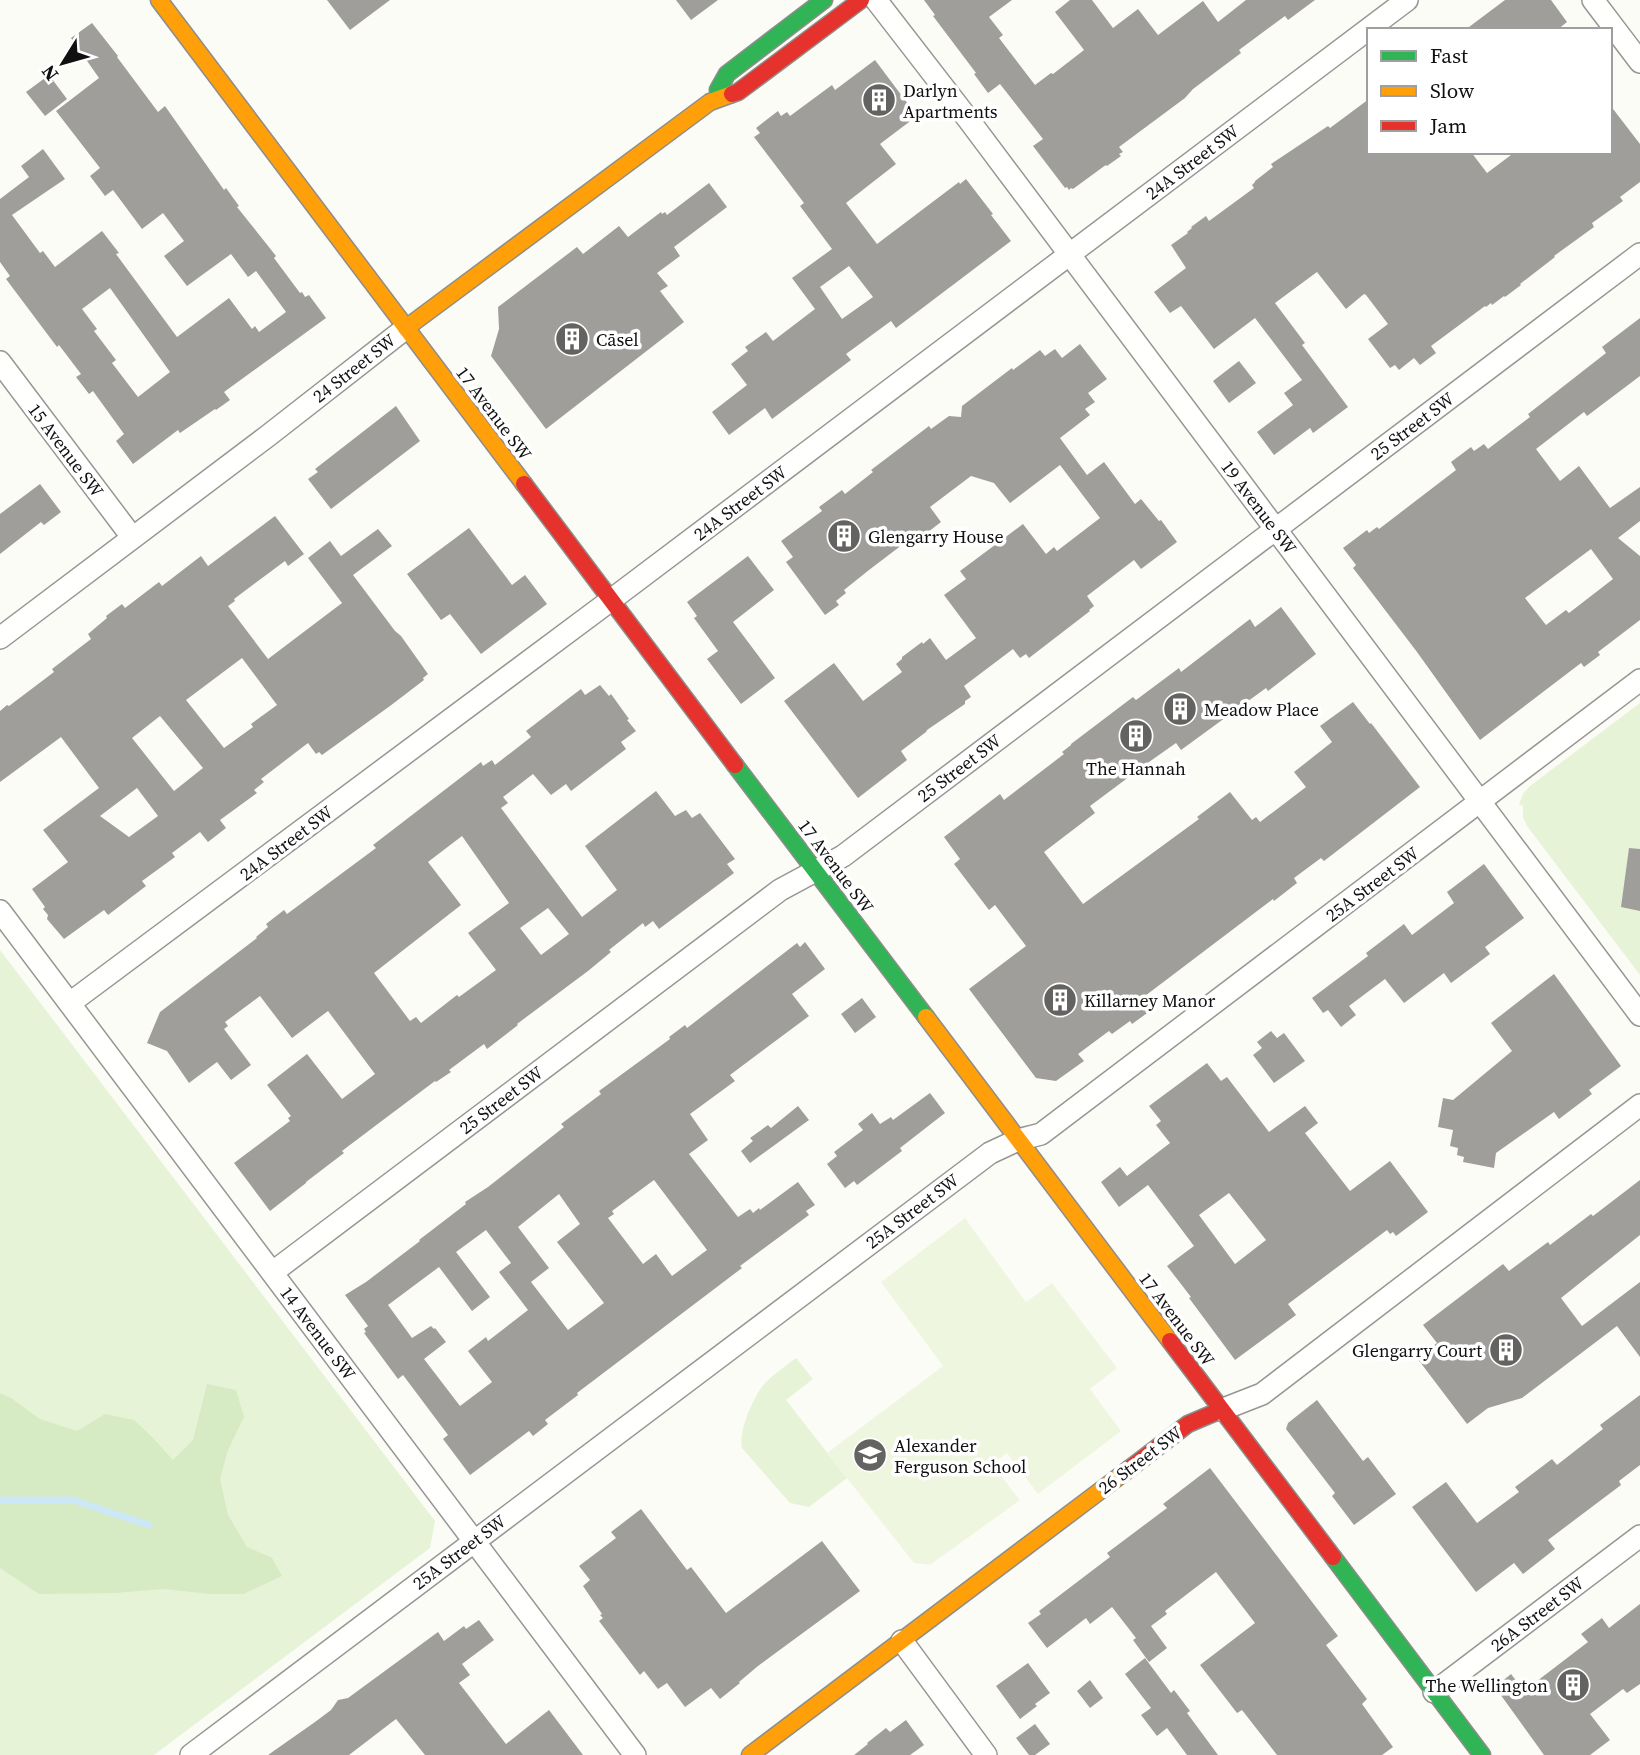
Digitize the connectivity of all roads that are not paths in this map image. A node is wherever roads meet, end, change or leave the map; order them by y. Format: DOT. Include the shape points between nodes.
graph roads {
  1 [pos="159,0"];
  2 [pos="824,0"];
  3 [pos="861,0"];
  4 [pos="876,0"];
  5 [pos="1407,0"];
  6 [pos="1593,0"];
  7 [pos="1370,28"];
  8 [pos="1367,30"];
  9 [pos="1640,62"];
  10 [pos="710,102"];
  11 [pos="1069,254"];
  12 [pos="1640,254"];
  13 [pos="406,328"];
  14 [pos="0,362"];
  15 [pos="1276,529"];
  16 [pos="132,537"];
  17 [pos="611,600"];
  18 [pos="0,638"];
  19 [pos="1640,680"];
  20 [pos="1481,802"];
  21 [pos="814,870"];
  22 [pos="0,911"];
  23 [pos="70,1003"];
  24 [pos="1640,1015"];
  25 [pos="1640,1105"];
  26 [pos="1018,1140"];
  27 [pos="272,1272"];
  28 [pos="1221,1410"];
  29 [pos="1640,1536"];
  30 [pos="473,1542"];
  31 [pos="902,1642"];
  32 [pos="1434,1692"];
  33 [pos="191,1755"];
  34 [pos="635,1755"];
  35 [pos="750,1755"];
  36 [pos="986,1755"];
  37 [pos="1482,1755"];
  1 -- 13 [label="main road, 17 Avenue SW"];
  2 -- 10 [label="main road, 24 Street SW" via="727,74"];
  3 -- 10 [label="main road, 24 Street SW" via="738,92"];
  4 -- 11 [label="street, 19 Avenue SW"];
  5 -- 7 [label="street, 24A Street SW"];
  6 -- 9 [label="street"];
  8 -- 11 [label="street, 24A Street SW"];
  10 -- 13 [label="main road, 24 Street SW"];
  11 -- 15 [label="street, 19 Avenue SW"];
  11 -- 17 [label="street, 24A Street SW"];
  12 -- 15 [label="street, 25 Street SW"];
  13 -- 16 [label="street, 24 Street SW"];
  13 -- 17 [label="main road, 17 Avenue SW"];
  14 -- 16 [label="street, 15 Avenue SW"];
  15 -- 20 [label="street, 19 Avenue SW"];
  15 -- 21 [label="street, 25 Street SW" via="843,856"];
  16 -- 18 [label="street, 24 Street SW"];
  17 -- 21 [label="main road, 17 Avenue SW"];
  17 -- 23 [label="street, 24A Street SW"];
  19 -- 20 [label="street, 25A Street SW"];
  20 -- 24 [label="street, 19 Avenue SW"];
  20 -- 26 [label="street, 25A Street SW" via="1041,1134"];
  21 -- 26 [label="main road, 17 Avenue SW"];
  21 -- 27 [label="street, 25 Street SW" via="780,890"];
  22 -- 23 [label="street, 14 Avenue SW"];
  23 -- 27 [label="street, 14 Avenue SW"];
  25 -- 28 [label="street, 26 Street SW" via="1262,1394"];
  26 -- 28 [label="main road, 17 Avenue SW"];
  26 -- 30 [label="street, 25A Street SW" via="983,1158"];
  27 -- 30 [label="street, 14 Avenue SW"];
  28 -- 31 [label="main road, 26 Street SW" via="1188,1424"];
  28 -- 32 [label="main road, 17 Avenue SW"];
  29 -- 32 [label="street, 26A Street SW"];
  30 -- 33 [label="street, 25A Street SW"];
  30 -- 34 [label="street, 14 Avenue SW"];
  31 -- 35 [label="main road, 26 Street SW"];
  31 -- 36 [label="street"];
  32 -- 37 [label="main road, 17 Avenue SW"];
}
